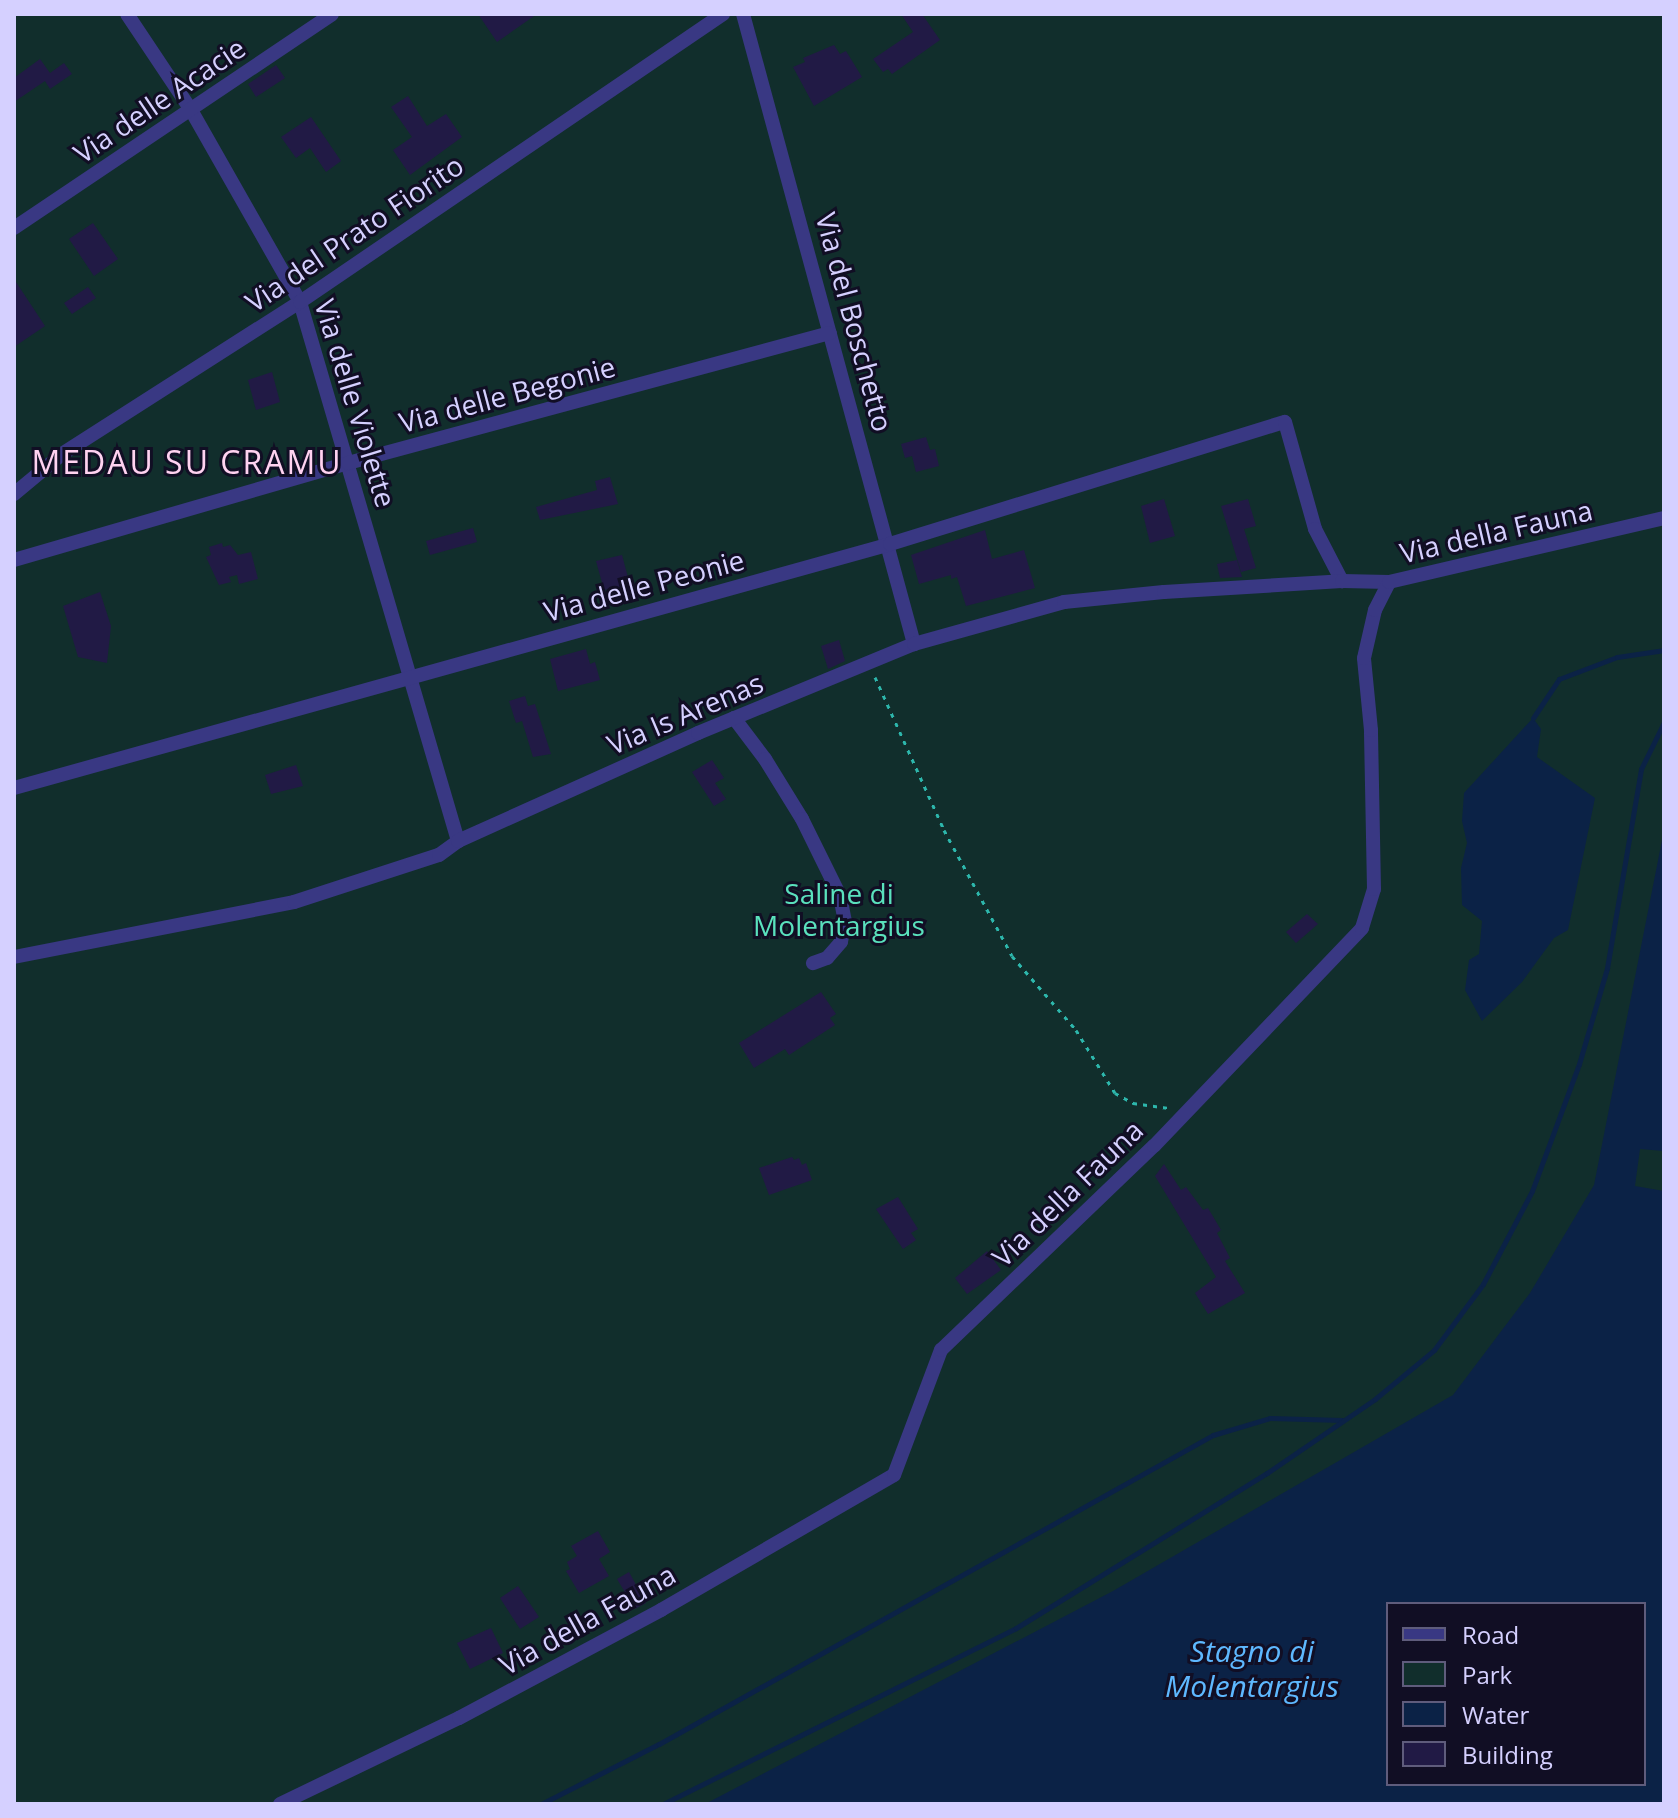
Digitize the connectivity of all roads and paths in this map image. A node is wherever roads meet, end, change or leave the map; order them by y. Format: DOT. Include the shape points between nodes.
graph roads {
  1 [pos="127,14"];
  2 [pos="332,14"];
  3 [pos="723,14"];
  4 [pos="743,14"];
  5 [pos="191,110"];
  6 [pos="14,228"];
  7 [pos="300,302"];
  8 [pos="830,333"];
  9 [pos="348,463"];
  10 [pos="14,494"];
  11 [pos="1664,518"];
  12 [pos="890,544"];
  13 [pos="14,560"];
  14 [pos="1342,581"];
  15 [pos="1389,582"];
  16 [pos="914,644"];
  17 [pos="869,664"];
  18 [pos="410,676"];
  19 [pos="734,718"];
  20 [pos="14,788"];
  21 [pos="458,841"];
  22 [pos="14,957"];
  23 [pos="813,963"];
  24 [pos="1180,1119"];
  25 [pos="280,1804"];
  1 -- 5 [label="street, Via delle Violette"];
  2 -- 5 [label="street, Via delle Acacie"];
  3 -- 7 [label="street, Via del Prato Fiorito"];
  4 -- 8 [label="street, Via del Boschetto"];
  5 -- 6 [label="street, Via delle Acacie"];
  5 -- 7 [label="street, Via delle Violette"];
  7 -- 9 [label="street, Via delle Violette"];
  7 -- 10 [label="street, Via del Prato Fiorito" via="62,454"];
  8 -- 9 [label="street, Via delle Begonie"];
  8 -- 12 [label="street, Via del Boschetto"];
  9 -- 13 [label="street, Via delle Begonie"];
  9 -- 18 [label="street, Via delle Violette"];
  11 -- 15 [label="street, Via della Fauna"];
  12 -- 14 [label="street, Via delle Peonie" via="1285,422 1315,529"];
  12 -- 16 [label="street, Via del Boschetto"];
  12 -- 18 [label="street, Via delle Peonie"];
  14 -- 15 [label="street, Via Is Arenas"];
  14 -- 16 [label="street, Via Is Arenas" via="1064,602"];
  15 -- 24 [label="street, Via della Fauna" via="1375,610 1364,658 1374,889 1362,928"];
  16 -- 17 [label="street, Via Is Arenas"];
  17 -- 19 [label="street, Via Is Arenas"];
  17 -- 24 [label="path" via="944,830 1012,956 1076,1030 1115,1093 1133,1103 1168,1106"];
  18 -- 20 [label="street, Via delle Peonie"];
  18 -- 21 [label="street, Via delle Violette"];
  19 -- 21 [label="street, Via Is Arenas"];
  19 -- 23 [label="street" via="802,819 840,896 845,921 841,942 827,958"];
  21 -- 22 [label="street, Via Is Arenas" via="439,855 294,902"];
  24 -- 25 [label="street, Via della Fauna" via="941,1350 894,1475 661,1610 459,1718"];
}
